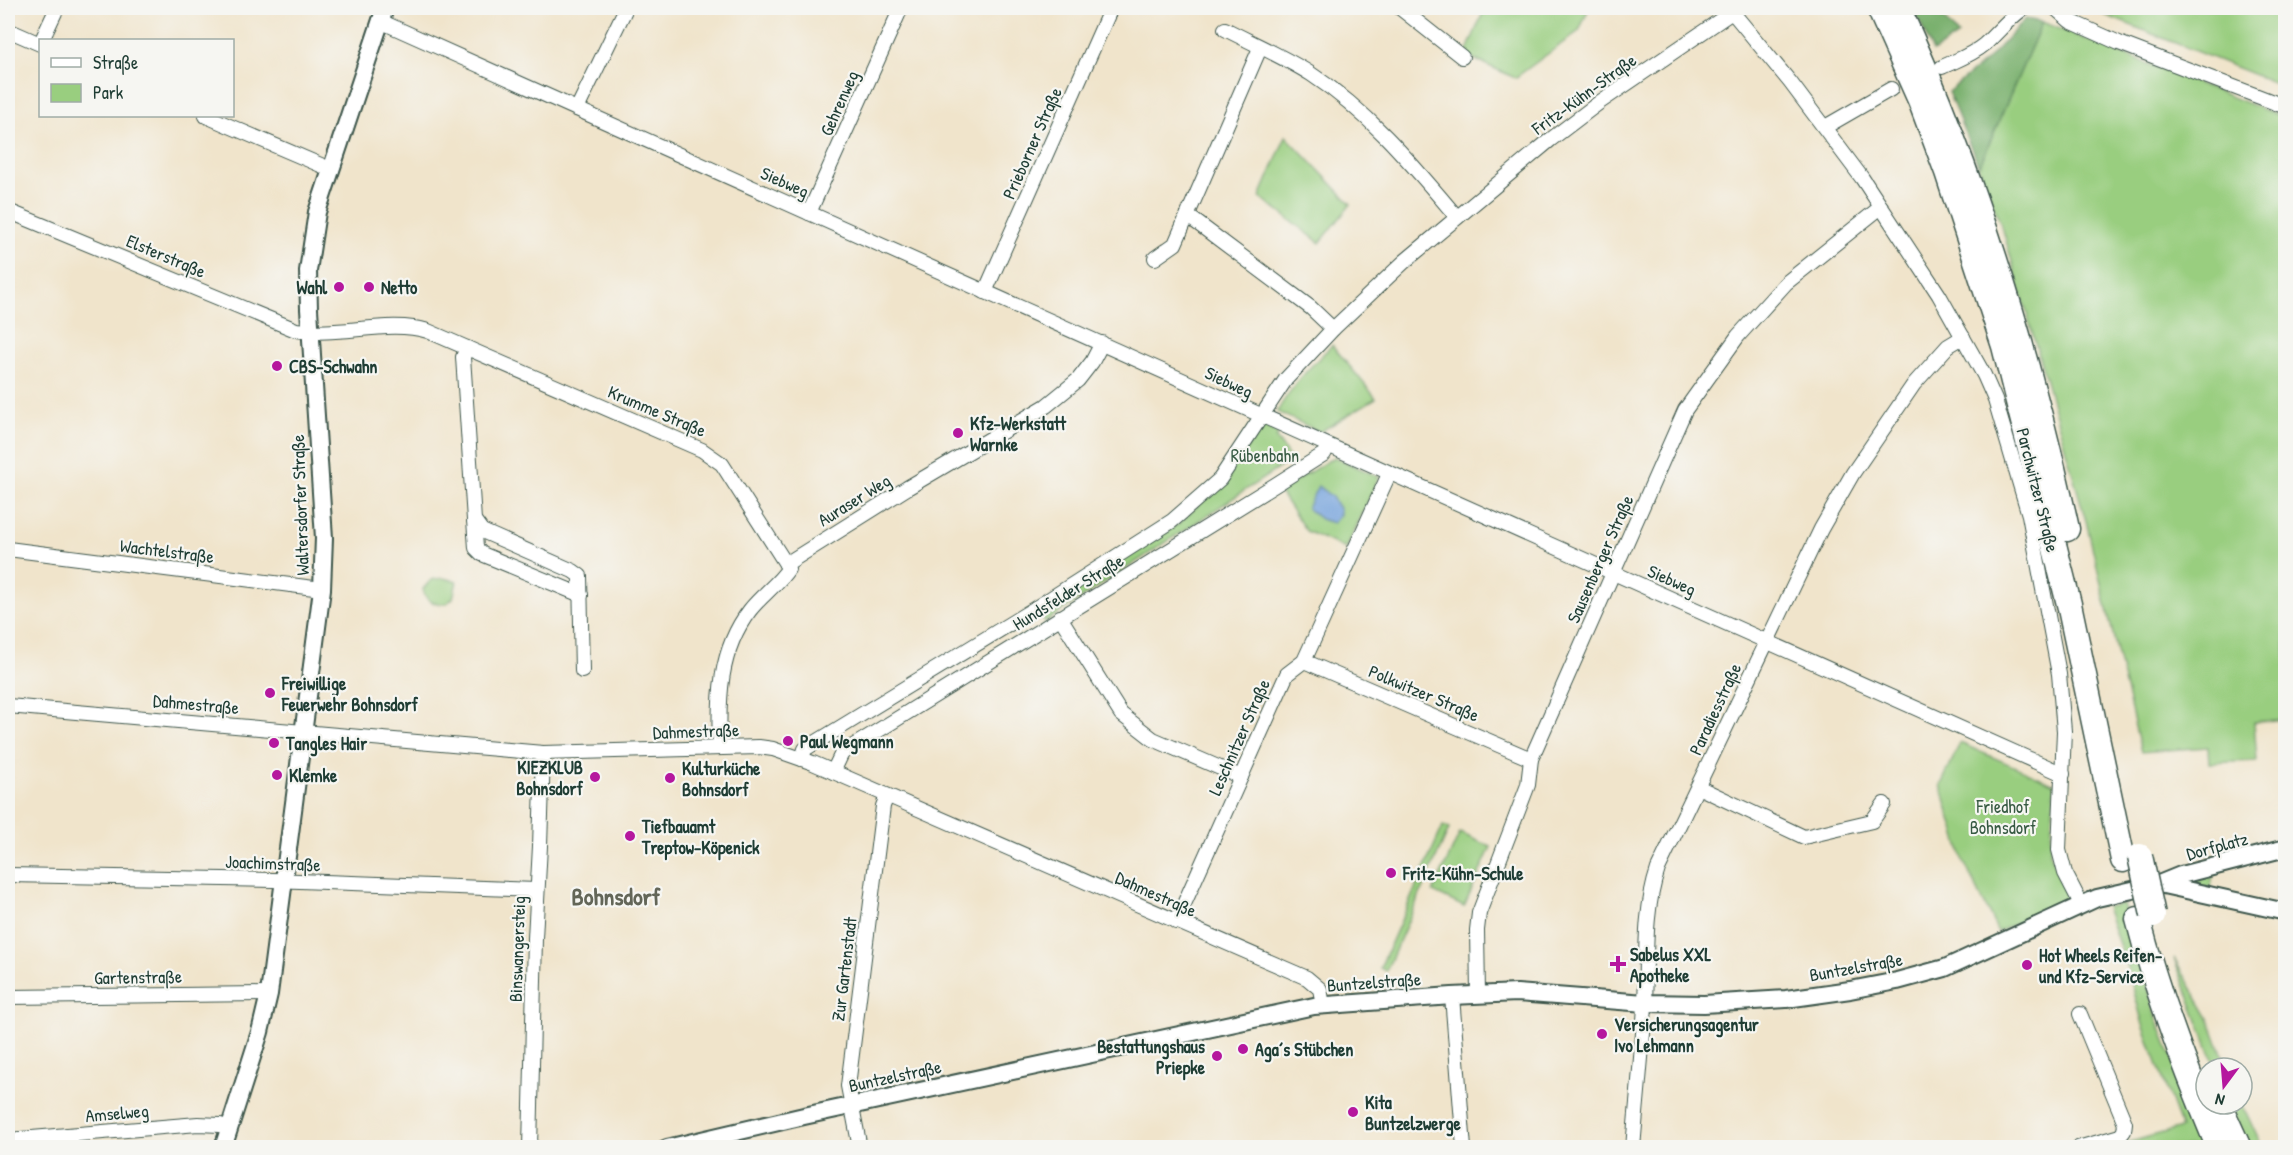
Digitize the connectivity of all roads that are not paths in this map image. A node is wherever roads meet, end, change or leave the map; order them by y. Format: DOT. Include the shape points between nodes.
graph roads {
  1 [pos="57,8"];
  2 [pos="626,8"];
  3 [pos="901,8"];
  4 [pos="1111,8"];
  5 [pos="1879,8"];
  6 [pos="1898,8"];
  7 [pos="2024,8"];
  8 [pos="2055,8"];
  9 [pos="1733,9"];
  10 [pos="1407,10"];
  11 [pos="383,14"];
  12 [pos="1225,29"];
  13 [pos="8,30"];
  14 [pos="43,39"];
  15 [pos="39,42"];
  16 [pos="1260,48"];
  17 [pos="1462,57"];
  18 [pos="1942,67"];
  19 [pos="1891,88"];
  20 [pos="2286,107"];
  21 [pos="577,109"];
  22 [pos="208,117"];
  23 [pos="1825,128"];
  24 [pos="330,169"];
  25 [pos="1881,207"];
  26 [pos="8,210"];
  27 [pos="809,213"];
  28 [pos="1188,216"];
  29 [pos="1456,216"];
  30 [pos="1155,258"];
  31 [pos="985,292"];
  32 [pos="1333,329"];
  33 [pos="311,332"];
  34 [pos="1962,337"];
  35 [pos="1102,343"];
  36 [pos="467,348"];
  37 [pos="1262,417"];
  38 [pos="1328,446"];
  39 [pos="1389,474"];
  40 [pos="474,520"];
  41 [pos="8,549"];
  42 [pos="786,564"];
  43 [pos="1612,573"];
  44 [pos="322,589"];
  45 [pos="581,595"];
  46 [pos="1060,617"];
  47 [pos="1767,642"];
  48 [pos="1304,661"];
  49 [pos="582,671"];
  50 [pos="8,706"];
  51 [pos="304,731"];
  52 [pos="720,748"];
  53 [pos="543,753"];
  54 [pos="802,759"];
  55 [pos="1531,759"];
  56 [pos="833,772"];
  57 [pos="2063,774"];
  58 [pos="1241,777"];
  59 [pos="1698,787"];
  60 [pos="887,796"];
  61 [pos="1884,804"];
  62 [pos="2286,848"];
  63 [pos="2132,858"];
  64 [pos="8,874"];
  65 [pos="284,881"];
  66 [pos="2158,884"];
  67 [pos="537,890"];
  68 [pos="2082,904"];
  69 [pos="2286,912"];
  70 [pos="2146,917"];
  71 [pos="1176,922"];
  72 [pos="269,993"];
  73 [pos="1478,994"];
  74 [pos="1452,996"];
  75 [pos="8,997"];
  76 [pos="1645,1004"];
  77 [pos="1323,1005"];
  78 [pos="2080,1014"];
  79 [pos="2200,1056"];
  80 [pos="851,1106"];
  81 [pos="2224,1116"];
  82 [pos="230,1128"];
  83 [pos="8,1140"];
  84 [pos="224,1148"];
  85 [pos="530,1148"];
  86 [pos="667,1148"];
  87 [pos="860,1148"];
  88 [pos="1464,1148"];
  89 [pos="1633,1148"];
  90 [pos="2078,1148"];
  91 [pos="2219,1148"];
  92 [pos="2239,1148"];
  1 -- 14 [label="street"];
  2 -- 21 [label="street"];
  3 -- 27 [label="street, Gehrenweg"];
  4 -- 31 [label="street, Prieborner Straße"];
  5 -- 63 [label="highway" via="1932,131 2004,346"];
  6 -- 63 [label="highway" via="1958,152 2032,381 2055,476"];
  7 -- 18 [label="street" via="1984,45"];
  8 -- 20 [label="street" via="2070,21 2119,43"];
  9 -- 23 [label="street, Parchwitzer Straße"];
  9 -- 29 [label="street, Fritz-Kühn-Straße" via="1600,102"];
  10 -- 17 [label="street"];
  11 -- 21 [label="street, Siebweg"];
  11 -- 24 [label="street, Waltersdorfer Straße"];
  12 -- 16 [label="street"];
  13 -- 15 [label="street"];
  16 -- 28 [label="street"];
  16 -- 29 [label="street" via="1312,75 1378,127"];
  19 -- 23 [label="street"];
  21 -- 27 [label="street, Siebweg"];
  22 -- 24 [label="street"];
  23 -- 25 [label="street, Parchwitzer Straße"];
  24 -- 33 [label="street, Waltersdorfer Straße" via="310,248"];
  25 -- 34 [label="street, Parchwitzer Straße"];
  25 -- 43 [label="street, Sausenberger Straße" via="1786,283 1738,336 1685,410"];
  26 -- 33 [label="street, Elsterstraße" via="296,330"];
  27 -- 31 [label="street, Siebweg"];
  28 -- 30 [label="street" via="1175,244"];
  28 -- 32 [label="street" via="1311,308"];
  29 -- 32 [label="street, Fritz-Kühn-Straße"];
  31 -- 35 [label="street, Siebweg"];
  32 -- 37 [label="street, Fritz-Kühn-Straße" via="1286,379"];
  33 -- 36 [label="street, Krumme Straße" via="420,328"];
  33 -- 44 [label="street, Waltersdorfer Straße" via="324,538"];
  34 -- 47 [label="street, Paradiesstraße" via="1948,346 1914,384 1866,452 1821,529"];
  34 -- 57 [label="street, Parchwitzer Straße" via="1995,400 2029,515 2059,674"];
  35 -- 37 [label="street, Siebweg"];
  35 -- 42 [label="street, Auraser Weg" via="1078,380 1046,406"];
  36 -- 40 [label="street" via="463,357"];
  36 -- 42 [label="street, Krumme Straße" via="711,454 722,464"];
  37 -- 38 [label="street, Siebweg"];
  37 -- 54 [label="street, Hundsfelder Straße" via="1220,479 1172,521 805,749"];
  38 -- 39 [label="street, Siebweg"];
  38 -- 46 [label="street, Hundsfelder Straße" via="1324,454"];
  39 -- 43 [label="street, Siebweg"];
  39 -- 48 [label="street, Leschnitzer Straße"];
  40 -- 45 [label="street" via="482,531 580,576"];
  40 -- 45 [label="street" via="476,548 482,554"];
  41 -- 44 [label="street, Wachtelstraße"];
  42 -- 52 [label="street, Auraser Weg" via="784,575 748,612 729,648 720,691"];
  43 -- 47 [label="street, Siebweg"];
  43 -- 55 [label="street, Sausenberger Straße"];
  44 -- 51 [label="street, Waltersdorfer Straße"];
  45 -- 49 [label="street"];
  46 -- 56 [label="street, Hundsfelder Straße" via="842,753"];
  46 -- 58 [label="street" via="1121,714 1153,739"];
  47 -- 57 [label="street, Siebweg"];
  47 -- 59 [label="street, Paradiesstraße"];
  48 -- 55 [label="street, Polkwitzer Straße"];
  48 -- 58 [label="street, Leschnitzer Straße" via="1287,674"];
  50 -- 51 [label="street, Dahmestraße"];
  51 -- 53 [label="street, Dahmestraße"];
  51 -- 65 [label="street, Waltersdorfer Straße"];
  52 -- 53 [label="street, Dahmestraße"];
  52 -- 54 [label="street, Dahmestraße" via="773,749"];
  53 -- 67 [label="street, Binswangersteig"];
  54 -- 56 [label="street, Dahmestraße"];
  55 -- 73 [label="street, Sausenberger Straße" via="1528,785 1479,913"];
  56 -- 60 [label="street, Dahmestraße"];
  57 -- 68 [label="street, Parchwitzer Straße" via="2059,850 2065,873"];
  58 -- 71 [label="street, Leschnitzer Straße"];
  59 -- 61 [label="street" via="1804,837 1872,821"];
  59 -- 76 [label="street, Paradiesstraße" via="1658,869 1651,896 1645,944"];
  60 -- 71 [label="street, Dahmestraße"];
  60 -- 80 [label="street, Zur Gartenstadt" via="882,806 848,1086"];
  62 -- 66 [label="street, Dorfplatz"];
  63 -- 70 [label="highway"];
  64 -- 65 [label="street, Joachimstraße"];
  65 -- 67 [label="street, Joachimstraße"];
  65 -- 72 [label="street, Waltersdorfer Straße"];
  66 -- 68 [label="street, Dorfplatz"];
  66 -- 69 [label="street, Dorfplatz"];
  67 -- 85 [label="street, Binswangersteig"];
  68 -- 76 [label="street, Buntzelstraße" via="1965,960 1897,981 1786,999"];
  70 -- 79 [label="highway"];
  70 -- 91 [label="highway" via="2150,965"];
  71 -- 77 [label="street, Dahmestraße" via="1307,978 1320,989"];
  72 -- 75 [label="street, Gartenstraße"];
  72 -- 82 [label="street, Waltersdorfer Straße" via="261,1032"];
  73 -- 74 [label="street, Buntzelstraße"];
  73 -- 76 [label="street, Buntzelstraße" via="1546,994"];
  74 -- 77 [label="street, Buntzelstraße"];
  74 -- 88 [label="street"];
  76 -- 89 [label="street, Paradiesstraße"];
  77 -- 80 [label="street, Buntzelstraße"];
  78 -- 90 [label="street" via="2125,1123 2120,1136"];
  80 -- 86 [label="street, Buntzelstraße"];
  80 -- 87 [label="street, Zur Gartenstadt"];
  81 -- 92 [label="highway"];
  82 -- 83 [label="street, Amselweg" via="198,1124"];
  82 -- 84 [label="street, Waltersdorfer Straße"];
}
